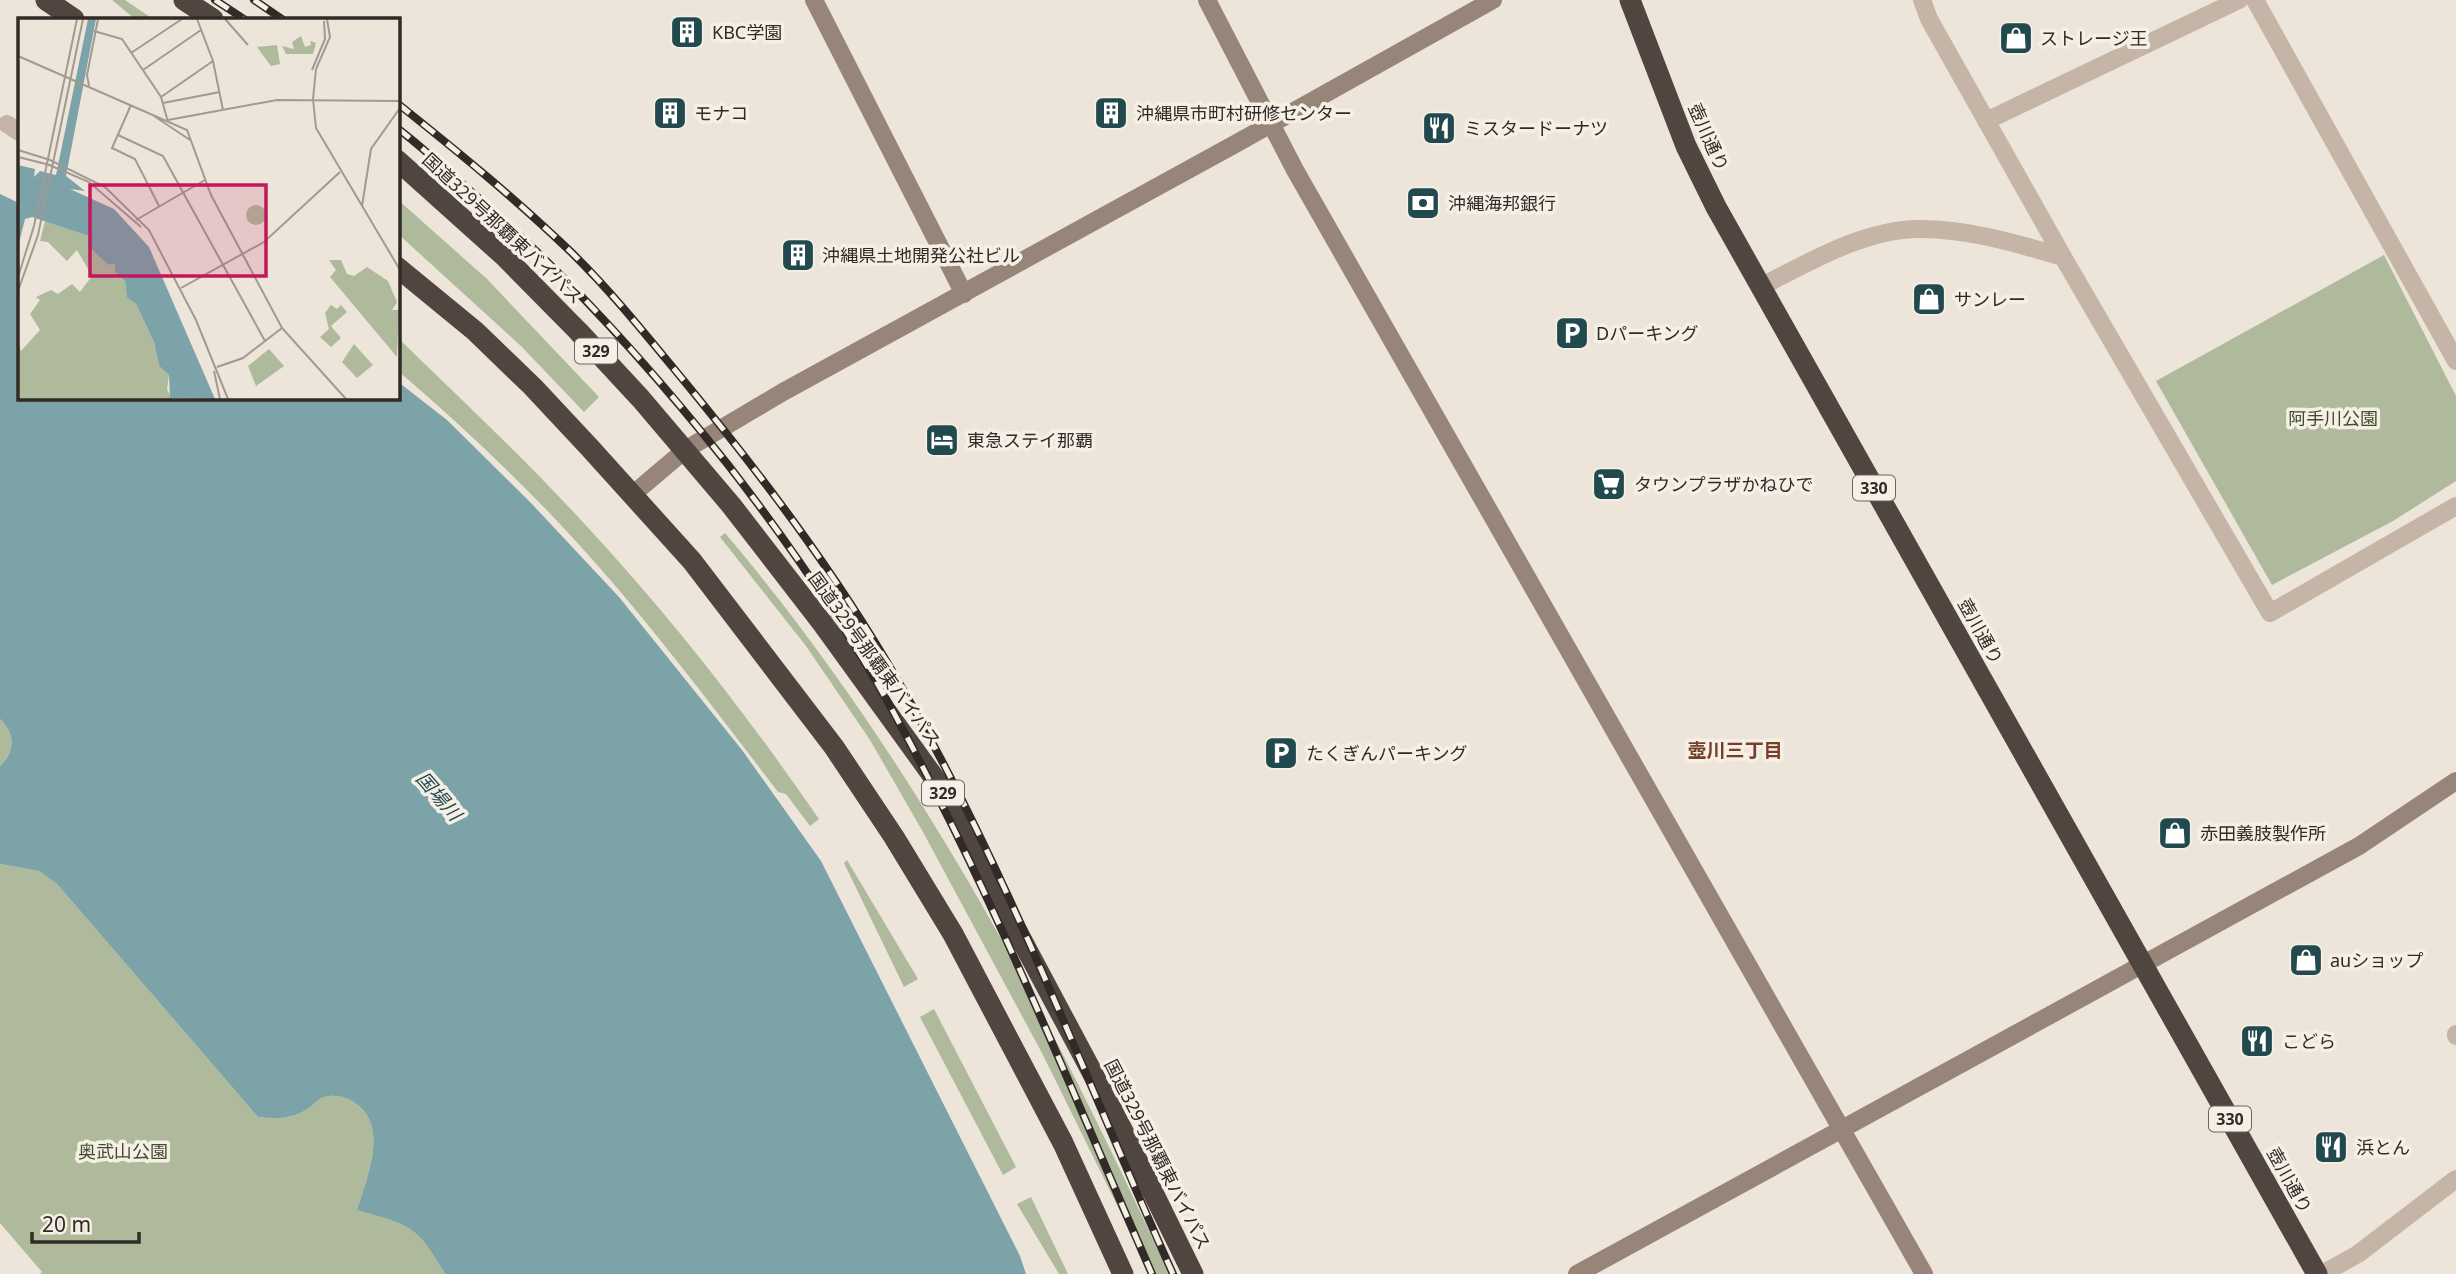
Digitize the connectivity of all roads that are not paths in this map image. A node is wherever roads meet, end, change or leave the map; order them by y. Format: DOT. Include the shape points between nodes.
graph roads {
  1 [pos="46,0"];
  2 [pos="184,0"];
  3 [pos="814,0"];
  4 [pos="1207,0"];
  5 [pos="1493,0"];
  6 [pos="1630,0"];
  7 [pos="1922,0"];
  8 [pos="2239,0"];
  9 [pos="2255,0"];
  10 [pos="73,18"];
  11 [pos="211,18"];
  12 [pos="1986,121"];
  13 [pos="1270,125"];
  14 [pos="399,162"];
  15 [pos="2063,257"];
  16 [pos="399,269"];
  17 [pos="1760,287"];
  18 [pos="964,294"];
  19 [pos="2456,361"];
  20 [pos="685,450"];
  21 [pos="632,495"];
  22 [pos="2456,506"];
  23 [pos="2456,781"];
  24 [pos="2142,964"];
  25 [pos="1842,1129"];
  26 [pos="2456,1180"];
  27 [pos="1123,1274"];
  28 [pos="1193,1274"];
  29 [pos="1577,1274"];
  30 [pos="1923,1274"];
  31 [pos="2317,1274"];
  32 [pos="2322,1274"];
  1 -- 10 [label="highway"];
  2 -- 11 [label="highway"];
  3 -- 18 [label="street"];
  4 -- 13 [label="street"];
  5 -- 13 [label="street"];
  6 -- 17 [label="highway, 壺川通り / 330" via="1686,146"];
  7 -- 12 [label="street"];
  8 -- 12 [label="street"];
  9 -- 19 [label="street"];
  12 -- 15 [label="street"];
  13 -- 18 [label="street"];
  13 -- 25 [label="street"];
  14 -- 20 [label="highway, 国道329号那覇東バイパス / 329" via="550,303"];
  15 -- 17 [label="street" via="1990,236 1914,229 1838,249"];
  15 -- 22 [label="street" via="2270,613"];
  16 -- 21 [label="highway" via="524,378"];
  17 -- 24 [label="highway, 壺川通り / 330"];
  18 -- 20 [label="street"];
  20 -- 21 [label="street"];
  20 -- 28 [label="highway, 国道329号那覇東バイパス / 329" via="823,624 938,783 1116,1117"];
  21 -- 27 [label="highway" via="692,561 758,646 835,747 894,837 954,934 1057,1131"];
  23 -- 24 [label="street" via="2359,846"];
  24 -- 25 [label="street"];
  24 -- 31 [label="highway, 壺川通り / 330"];
  25 -- 29 [label="street"];
  25 -- 30 [label="street"];
  26 -- 32 [label="street" via="2358,1254"];
}
